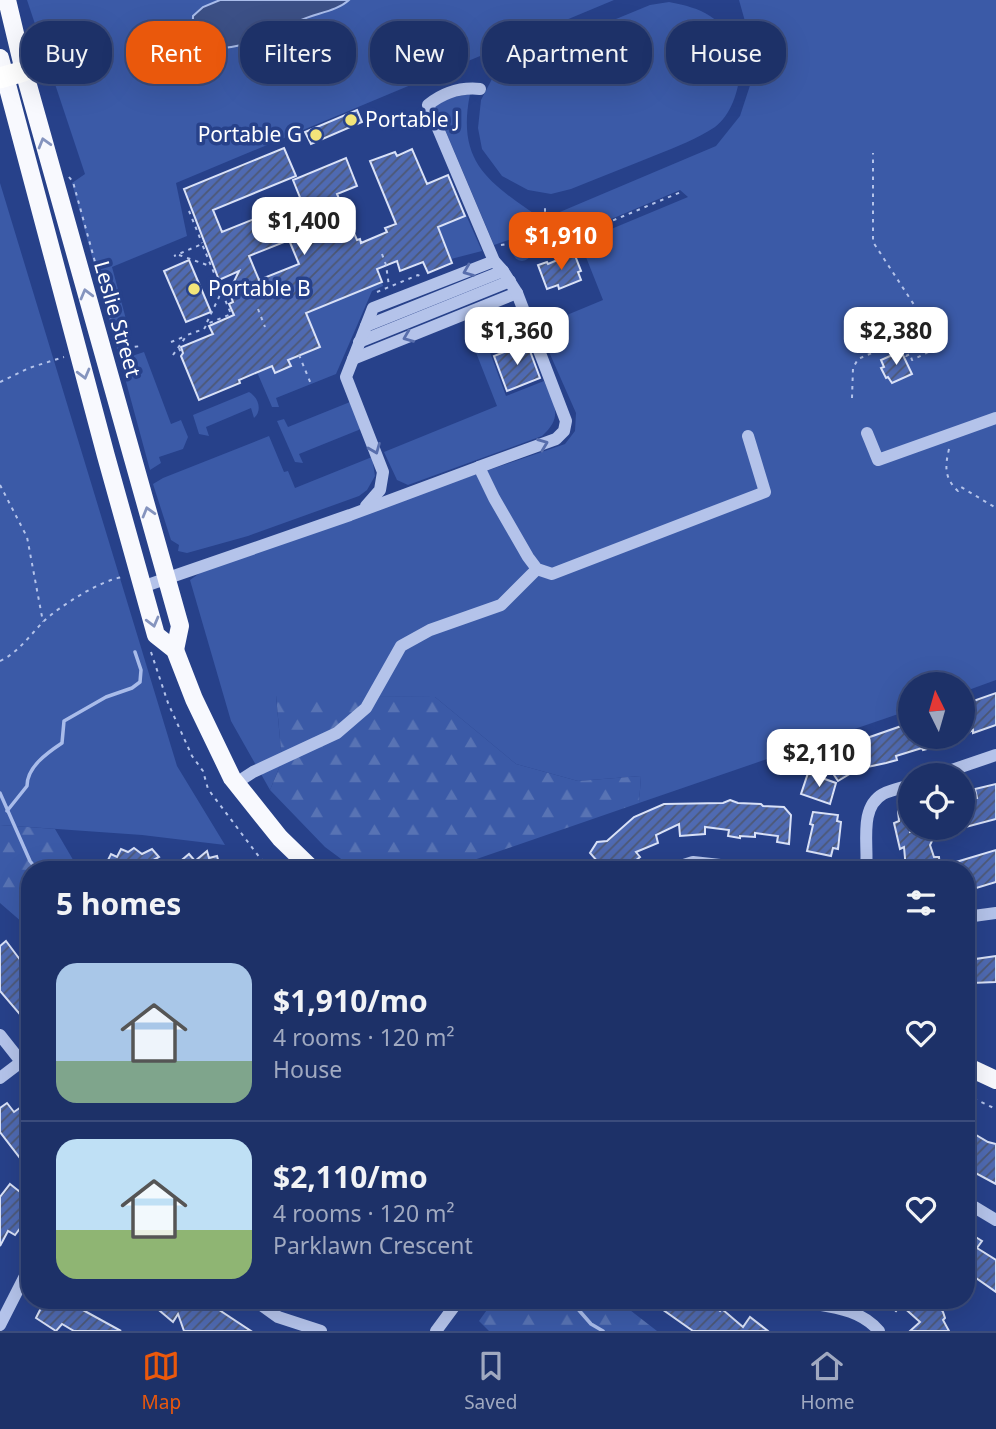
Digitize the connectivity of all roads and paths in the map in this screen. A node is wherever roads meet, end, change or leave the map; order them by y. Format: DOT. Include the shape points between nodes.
graph roads {
  1 [pos="7,0"];
  2 [pos="7,71"];
  3 [pos="480,89"];
  4 [pos="873,153"];
  5 [pos="65,171"];
  6 [pos="545,208"];
  7 [pos="188,211"];
  8 [pos="202,244"];
  9 [pos="537,245"];
  10 [pos="382,254"];
  11 [pos="386,265"];
  12 [pos="211,267"];
  13 [pos="506,276"];
  14 [pos="222,292"];
  15 [pos="258,309"];
  16 [pos="206,324"];
  17 [pos="265,327"];
  18 [pos="187,335"];
  19 [pos="171,342"];
  20 [pos="359,342"];
  21 [pos="141,346"];
  22 [pos="179,347"];
  23 [pos="78,353"];
  24 [pos="173,355"];
  25 [pos="182,355"];
  26 [pos="299,355"];
  27 [pos="353,359"];
  28 [pos="0,383"];
  29 [pos="311,384"];
  30 [pos="852,398"];
  31 [pos="996,418"];
  32 [pos="867,433"];
  33 [pos="949,433"];
  34 [pos="748,436"];
  35 [pos="479,467"];
  36 [pos="0,485"];
  37 [pos="996,508"];
  38 [pos="350,515"];
  39 [pos="537,569"];
  40 [pos="167,578"];
  41 [pos="136,582"];
  42 [pos="43,622"];
  43 [pos="148,643"];
  44 [pos="175,650"];
  45 [pos="0,661"];
  46 [pos="996,755"];
  47 [pos="972,763"];
  48 [pos="236,783"];
  49 [pos="898,789"];
  50 [pos="264,861"];
  51 [pos="304,861"];
  52 [pos="866,861"];
  53 [pos="996,913"];
  54 [pos="975,916"];
  55 [pos="0,1035"];
  56 [pos="21,1062"];
  57 [pos="975,1070"];
  58 [pos="0,1078"];
  59 [pos="996,1080"];
  60 [pos="975,1099"];
  61 [pos="996,1109"];
  62 [pos="975,1207"];
  63 [pos="996,1220"];
  64 [pos="21,1285"];
  65 [pos="267,1309"];
  66 [pos="452,1309"];
  67 [pos="842,1309"];
  68 [pos="1,1328"];
  69 [pos="321,1331"];
  70 [pos="436,1331"];
  71 [pos="879,1331"];
  1 -- 2 [label="main road, Leslie Street"];
  2 -- 23 [label="main road, Leslie Street"];
  40 -- 2 [label="main road, Leslie Street, one-way"];
  3 -- 13 [label="street" via="448,92 428,105"];
  4 -- 30 [label="path" via="873,242 941,346 912,360 910,354 905,356 900,341 858,359 853,368"];
  5 -- 21 [label="path" via="73,182 119,349"];
  6 -- 9 [label="path" via="545,227"];
  7 -- 8 [label="path"];
  8 -- 12 [label="path"];
  8 -- 12 [label="path" via="176,255"];
  10 -- 11 [label="path"];
  12 -- 14 [label="path"];
  13 -- 20 [label="street"];
  13 -- 20 [label="street, one-way" via="366,326"];
  13 -- 27 [label="street, one-way"];
  35 -- 13 [label="street, one-way" via="556,439 566,421"];
  14 -- 16 [label="path"];
  14 -- 16 [label="path" via="231,314"];
  15 -- 17 [label="path"];
  16 -- 18 [label="path"];
  18 -- 19 [label="path"];
  18 -- 22 [label="path"];
  20 -- 27 [label="street"];
  22 -- 24 [label="path"];
  22 -- 25 [label="path"];
  23 -- 28 [label="path" via="29,368"];
  23 -- 41 [label="main road, Leslie Street, one-way"];
  26 -- 29 [label="path"];
  27 -- 38 [label="street, one-way" via="346,377 383,481 375,498"];
  31 -- 33 [label="street"];
  32 -- 33 [label="street" via="878,460"];
  33 -- 37 [label="path" via="945,473 951,485"];
  34 -- 39 [label="street" via="765,492 565,570"];
  35 -- 38 [label="street"];
  35 -- 39 [label="street"];
  36 -- 42 [label="path" via="27,537"];
  38 -- 40 [label="street"];
  39 -- 48 [label="street" via="501,604 401,646 366,708 337,733"];
  40 -- 41 [label="street"];
  40 -- 44 [label="main road, Leslie Street" via="180,626"];
  41 -- 42 [label="path" via="120,577 65,603"];
  41 -- 44 [label="main road, Leslie Street, one-way" via="156,635"];
  42 -- 45 [label="path" via="13,655"];
  43 -- 50 [label="path" via="168,703 208,789"];
  44 -- 48 [label="main road, Leslie Street"];
  46 -- 47 [label="street"];
  48 -- 51 [label="main road, Leslie Street"];
  49 -- 52 [label="street" via="881,795 870,808"];
  53 -- 54 [label="street"];
  55 -- 56 [label="street"];
  56 -- 58 [label="street"];
  57 -- 59 [label="main road"];
  60 -- 61 [label="path"];
  62 -- 63 [label="street"];
  64 -- 68 [label="street"];
  65 -- 69 [label="street"];
  66 -- 70 [label="street"];
  67 -- 71 [label="street" via="862,1316"];
}
